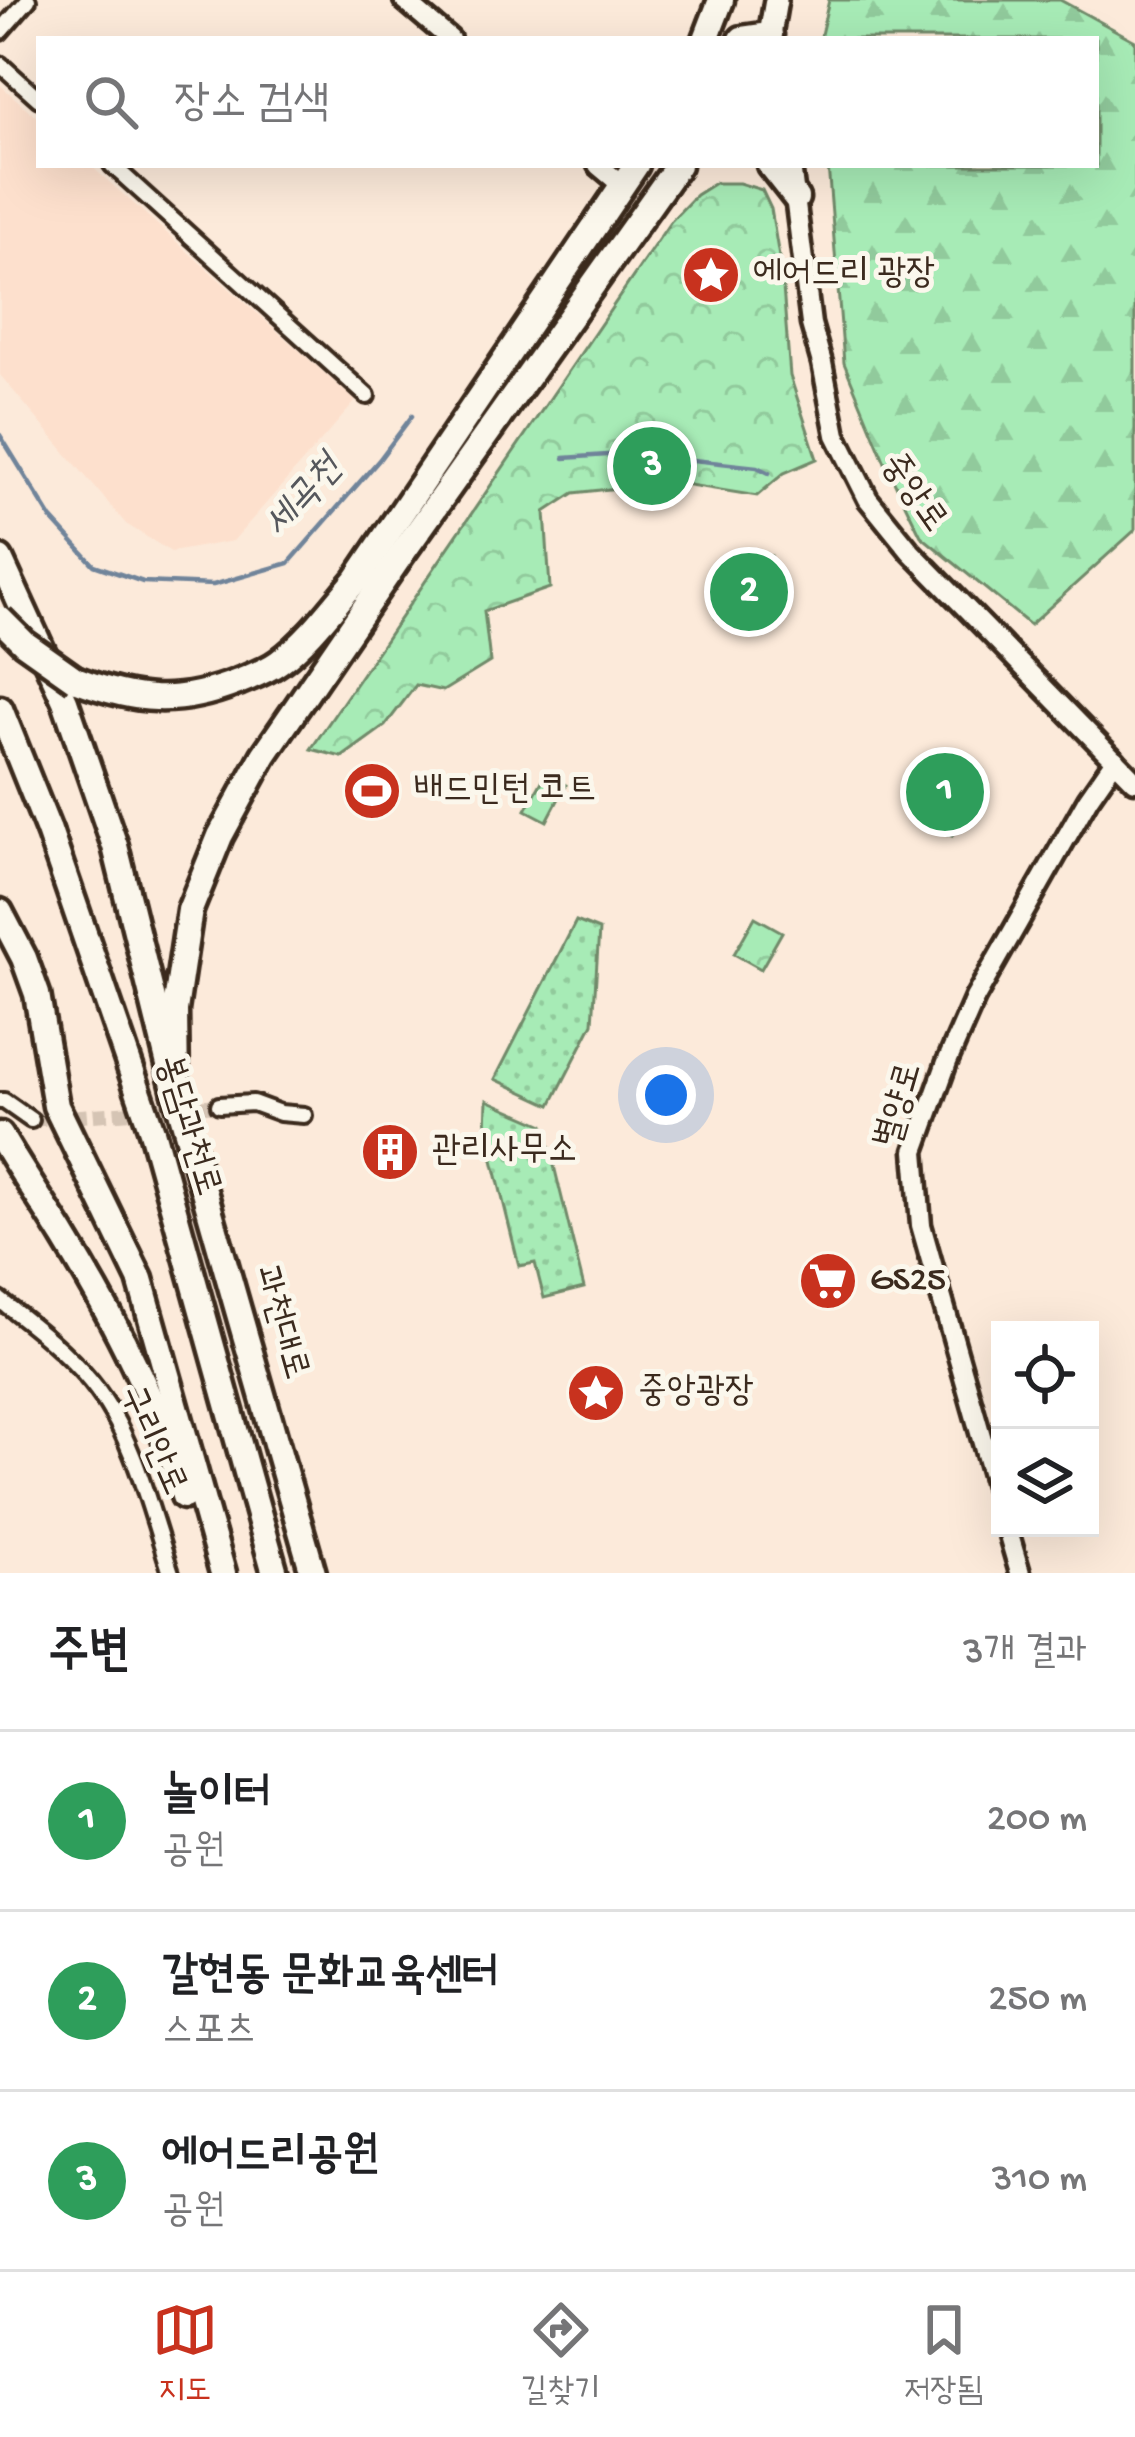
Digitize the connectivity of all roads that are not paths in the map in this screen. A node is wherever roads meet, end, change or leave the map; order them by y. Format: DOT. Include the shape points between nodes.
graph roads {
  1 [pos="28,0"];
  2 [pos="404,0"];
  3 [pos="722,0"];
  4 [pos="771,0"];
  5 [pos="790,0"];
  6 [pos="0,32"];
  7 [pos="446,36"];
  8 [pos="707,36"];
  9 [pos="769,36"];
  10 [pos="770,36"];
  11 [pos="0,64"];
  12 [pos="36,96"];
  13 [pos="115,168"];
  14 [pos="677,168"];
  15 [pos="772,168"];
  16 [pos="791,168"];
  17 [pos="629,176"];
  18 [pos="796,198"];
  19 [pos="367,396"];
  20 [pos="0,559"];
  21 [pos="0,619"];
  22 [pos="0,709"];
  23 [pos="1115,760"];
  24 [pos="1135,781"];
  25 [pos="0,912"];
  26 [pos="176,1093"];
  27 [pos="0,1101"];
  28 [pos="219,1105"];
  29 [pos="304,1115"];
  30 [pos="31,1120"];
  31 [pos="2,1138"];
  32 [pos="0,1300"];
  33 [pos="991,1472"];
  34 [pos="1010,1537"];
  35 [pos="171,1573"];
  36 [pos="206,1573"];
  37 [pos="223,1573"];
  38 [pos="275,1573"];
  39 [pos="317,1573"];
  40 [pos="1021,1573"];
  1 -- 6 [label="street"];
  2 -- 7 [label="street"];
  3 -- 8 [label="highway"];
  4 -- 9 [label="main road"];
  5 -- 10 [label="street"];
  11 -- 12 [label="street"];
  13 -- 19 [label="street"];
  14 -- 26 [label="highway" via="338,646 220,836 190,910 175,1010"];
  15 -- 18 [label="highway"];
  16 -- 18 [label="street, 중앙로"];
  17 -- 21 [label="highway, bridge" via="356,580 278,662 180,700 136,696 75,679"];
  18 -- 23 [label="street, 중앙로" via="811,324 836,435 868,499"];
  20 -- 26 [label="highway" via="64,701 115,846"];
  22 -- 38 [label="highway, 봉담과천로, bridge" via="152,1131"];
  23 -- 24 [label="street, 중앙로"];
  23 -- 33 [label="street, 별양로" via="975,998 915,1151 920,1225"];
  25 -- 37 [label="highway" via="38,994 56,1106 140,1279"];
  26 -- 39 [label="highway, 과천대로"];
  27 -- 30 [label="street"];
  28 -- 29 [label="street" via="254,1102"];
  31 -- 36 [label="highway" via="134,1366 174,1460"];
  32 -- 35 [label="street, 구리안로" via="93,1384 120,1428"];
  34 -- 40 [label="street"];
}
